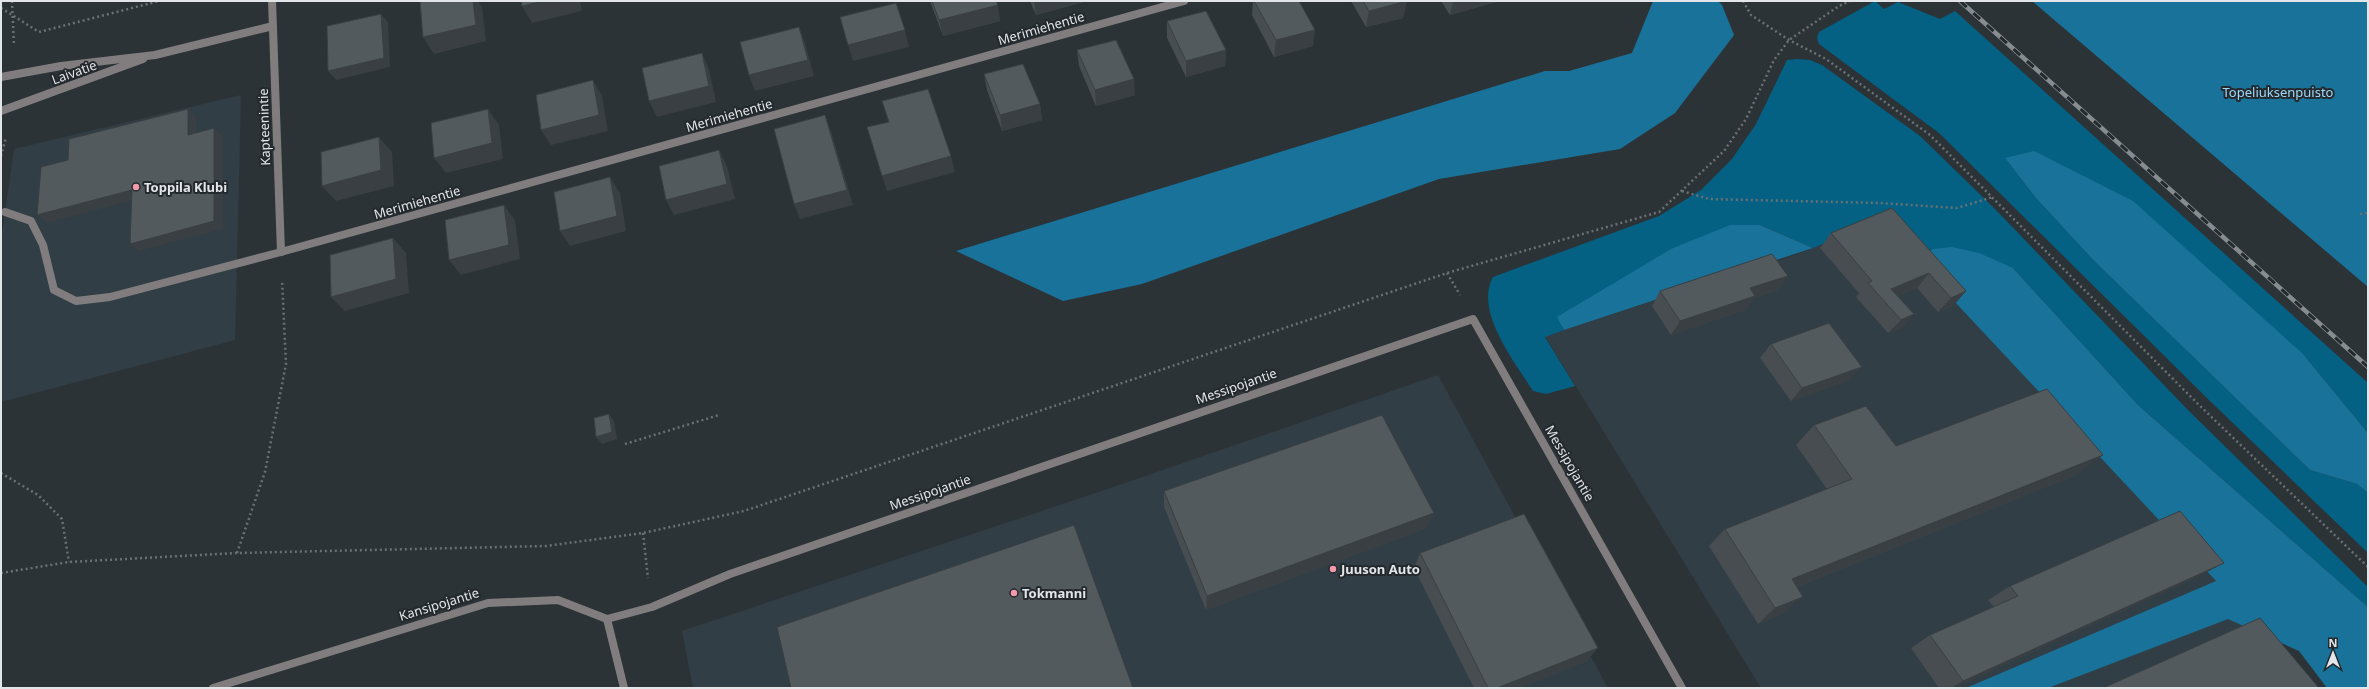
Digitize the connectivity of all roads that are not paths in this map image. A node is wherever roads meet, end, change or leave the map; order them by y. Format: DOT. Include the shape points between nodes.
graph roads {
  1 [pos="272,1"];
  2 [pos="1184,1"];
  3 [pos="272,26"];
  4 [pos="155,55"];
  5 [pos="1,77"];
  6 [pos="1,111"];
  7 [pos="5,212"];
  8 [pos="281,252"];
  9 [pos="607,619"];
  10 [pos="214,688"];
  11 [pos="624,688"];
  12 [pos="1682,688"];
  1 -- 3 [label="street, Kapteenintie"];
  2 -- 8 [label="street, Merimiehentie"];
  3 -- 4 [label="street, Laivatie"];
  3 -- 8 [label="street, Kapteenintie"];
  4 -- 5 [label="street, Laivatie" via="61,66"];
  4 -- 6 [label="street, Laivatie"];
  7 -- 8 [label="street, Merimiehentie" via="31,221 44,245 54,290 76,301 110,297"];
  9 -- 10 [label="street, Kansipojantie" via="558,600 488,602"];
  9 -- 11 [label="street"];
  9 -- 12 [label="street, Messipojantie" via="652,607 730,574 1473,318"];
}
